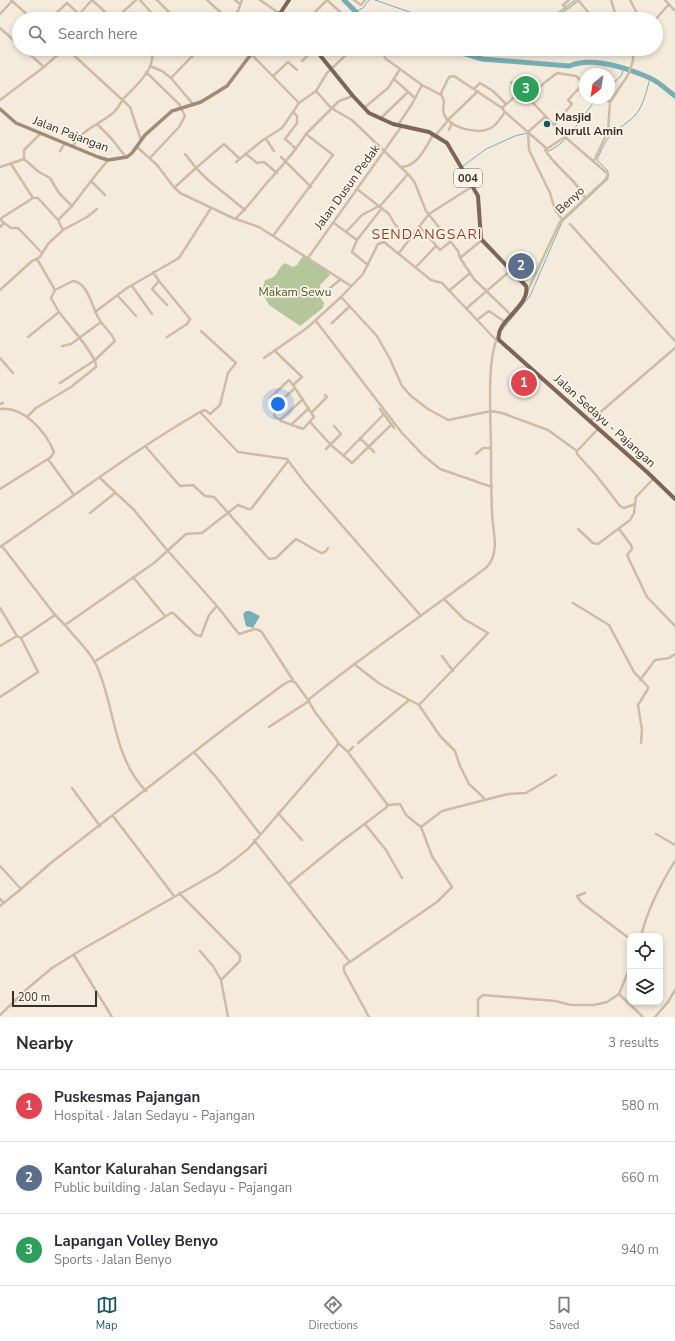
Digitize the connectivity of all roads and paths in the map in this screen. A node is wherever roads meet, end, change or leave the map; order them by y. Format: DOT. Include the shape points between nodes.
graph roads {
  1 [pos="92,0"];
  2 [pos="136,0"];
  3 [pos="140,0"];
  4 [pos="157,0"];
  5 [pos="206,0"];
  6 [pos="235,0"];
  7 [pos="242,0"];
  8 [pos="260,0"];
  9 [pos="289,0"];
  10 [pos="327,0"];
  11 [pos="354,0"];
  12 [pos="365,0"];
  13 [pos="569,0"];
  14 [pos="579,0"];
  15 [pos="610,0"];
  16 [pos="630,0"];
  17 [pos="665,0"];
  18 [pos="12,1"];
  19 [pos="240,4"];
  20 [pos="669,4"];
  21 [pos="565,8"];
  22 [pos="675,11"];
  23 [pos="24,12"];
  24 [pos="57,12"];
  25 [pos="77,12"];
  26 [pos="81,12"];
  27 [pos="106,12"];
  28 [pos="122,12"];
  29 [pos="151,12"];
  30 [pos="169,12"];
  31 [pos="221,12"];
  32 [pos="237,12"];
  33 [pos="278,12"];
  34 [pos="281,12"];
  35 [pos="315,12"];
  36 [pos="340,12"];
  37 [pos="561,12"];
  38 [pos="588,12"];
  39 [pos="614,12"];
  40 [pos="636,12"];
  41 [pos="662,12"];
  42 [pos="0,14"];
  43 [pos="0,29"];
  44 [pos="12,38"];
  45 [pos="32,56"];
  46 [pos="57,56"];
  47 [pos="73,56"];
  48 [pos="152,56"];
  49 [pos="249,56"];
  50 [pos="253,56"];
  51 [pos="307,56"];
  52 [pos="321,56"];
  53 [pos="344,56"];
  54 [pos="384,56"];
  55 [pos="633,56"];
  56 [pos="192,57"];
  57 [pos="302,61"];
  58 [pos="150,66"];
  59 [pos="44,67"];
  60 [pos="331,68"];
  61 [pos="297,70"];
  62 [pos="400,70"];
  63 [pos="146,72"];
  64 [pos="273,76"];
  65 [pos="170,78"];
  66 [pos="394,79"];
  67 [pos="579,79"];
  68 [pos="511,82"];
  69 [pos="422,85"];
  70 [pos="474,89"];
  71 [pos="579,89"];
  72 [pos="316,91"];
  73 [pos="478,91"];
  74 [pos="408,92"];
  75 [pos="523,92"];
  76 [pos="615,94"];
  77 [pos="440,95"];
  78 [pos="352,96"];
  79 [pos="415,98"];
  80 [pos="529,99"];
  81 [pos="0,100"];
  82 [pos="123,100"];
  83 [pos="299,103"];
  84 [pos="193,104"];
  85 [pos="506,104"];
  86 [pos="610,104"];
  87 [pos="180,108"];
  88 [pos="331,108"];
  89 [pos="502,108"];
  90 [pos="0,109"];
  91 [pos="364,109"];
  92 [pos="293,112"];
  93 [pos="505,112"];
  94 [pos="546,116"];
  95 [pos="380,119"];
  96 [pos="448,119"];
  97 [pos="452,123"];
  98 [pos="97,124"];
  99 [pos="554,125"];
  100 [pos="399,126"];
  101 [pos="449,130"];
  102 [pos="528,132"];
  103 [pos="41,133"];
  104 [pos="306,134"];
  105 [pos="435,135"];
  106 [pos="566,138"];
  107 [pos="266,139"];
  108 [pos="141,141"];
  109 [pos="66,143"];
  110 [pos="72,146"];
  111 [pos="137,147"];
  112 [pos="296,149"];
  113 [pos="546,149"];
  114 [pos="385,150"];
  115 [pos="60,151"];
  116 [pos="274,151"];
  117 [pos="186,154"];
  118 [pos="246,154"];
  119 [pos="127,157"];
  120 [pos="281,157"];
  121 [pos="150,158"];
  122 [pos="24,159"];
  123 [pos="240,159"];
  124 [pos="108,160"];
  125 [pos="594,161"];
  126 [pos="236,162"];
  127 [pos="287,163"];
  128 [pos="12,164"];
  129 [pos="0,167"];
  130 [pos="196,168"];
  131 [pos="402,168"];
  132 [pos="277,173"];
  133 [pos="408,174"];
  134 [pos="91,181"];
  135 [pos="473,186"];
  136 [pos="310,187"];
  137 [pos="174,188"];
  138 [pos="357,189"];
  139 [pos="105,195"];
  140 [pos="33,198"];
  141 [pos="585,198"];
  142 [pos="72,206"];
  143 [pos="380,207"];
  144 [pos="211,208"];
  145 [pos="96,209"];
  146 [pos="245,210"];
  147 [pos="429,214"];
  148 [pos="0,219"];
  149 [pos="236,219"];
  150 [pos="562,219"];
  151 [pos="58,220"];
  152 [pos="4,223"];
  153 [pos="334,223"];
  154 [pos="570,224"];
  155 [pos="0,227"];
  156 [pos="420,227"];
  157 [pos="63,230"];
  158 [pos="346,232"];
  159 [pos="273,236"];
  160 [pos="357,240"];
  161 [pos="409,240"];
  162 [pos="482,240"];
  163 [pos="450,242"];
  164 [pos="436,246"];
  165 [pos="42,253"];
  166 [pos="399,253"];
  167 [pos="308,258"];
  168 [pos="460,258"];
  169 [pos="37,259"];
  170 [pos="368,264"];
  171 [pos="416,267"];
  172 [pos="511,270"];
  173 [pos="153,272"];
  174 [pos="470,273"];
  175 [pos="341,279"];
  176 [pos="159,281"];
  177 [pos="132,286"];
  178 [pos="351,286"];
  179 [pos="330,288"];
  180 [pos="0,290"];
  181 [pos="55,290"];
  182 [pos="450,291"];
  183 [pos="486,291"];
  184 [pos="527,292"];
  185 [pos="118,296"];
  186 [pos="341,297"];
  187 [pos="167,305"];
  188 [pos="349,307"];
  189 [pos="467,308"];
  190 [pos="59,312"];
  191 [pos="95,312"];
  192 [pos="152,314"];
  193 [pos="511,315"];
  194 [pos="136,316"];
  195 [pos="478,319"];
  196 [pos="316,321"];
  197 [pos="101,322"];
  198 [pos="506,322"];
  199 [pos="332,323"];
  200 [pos="201,331"];
  201 [pos="28,336"];
  202 [pos="167,336"];
  203 [pos="77,338"];
  204 [pos="497,339"];
  205 [pos="675,341"];
  206 [pos="62,346"];
  207 [pos="675,348"];
  208 [pos="275,351"];
  209 [pos="0,358"];
  210 [pos="264,358"];
  211 [pos="95,360"];
  212 [pos="13,373"];
  213 [pos="60,383"];
  214 [pos="293,385"];
  215 [pos="294,389"];
  216 [pos="325,395"];
  217 [pos="303,399"];
  218 [pos="276,405"];
  219 [pos="309,408"];
  220 [pos="0,409"];
  221 [pos="380,410"];
  222 [pos="490,411"];
  223 [pos="200,412"];
  224 [pos="312,412"];
  225 [pos="384,414"];
  226 [pos="27,417"];
  227 [pos="280,420"];
  228 [pos="310,422"];
  229 [pos="590,422"];
  230 [pos="292,424"];
  231 [pos="392,424"];
  232 [pos="334,426"];
  233 [pos="394,428"];
  234 [pos="598,429"];
  235 [pos="360,438"];
  236 [pos="331,445"];
  237 [pos="368,446"];
  238 [pos="146,447"];
  239 [pos="491,448"];
  240 [pos="326,449"];
  241 [pos="577,451"];
  242 [pos="374,452"];
  243 [pos="476,454"];
  244 [pos="344,455"];
  245 [pos="48,459"];
  246 [pos="288,460"];
  247 [pos="100,478"];
  248 [pos="654,478"];
  249 [pos="492,487"];
  250 [pos="0,489"];
  251 [pos="115,493"];
  252 [pos="74,495"];
  253 [pos="675,499"];
  254 [pos="634,504"];
  255 [pos="229,512"];
  256 [pos="90,513"];
  257 [pos="578,529"];
  258 [pos="619,530"];
  259 [pos="1,547"];
  260 [pos="328,548"];
  261 [pos="168,551"];
  262 [pos="133,577"];
  263 [pos="445,600"];
  264 [pos="573,603"];
  265 [pos="217,606"];
  266 [pos="0,608"];
  267 [pos="55,615"];
  268 [pos="165,616"];
  269 [pos="421,616"];
  270 [pos="65,625"];
  271 [pos="675,626"];
  272 [pos="17,636"];
  273 [pos="21,638"];
  274 [pos="0,646"];
  275 [pos="442,656"];
  276 [pos="674,656"];
  277 [pos="94,662"];
  278 [pos="354,664"];
  279 [pos="453,671"];
  280 [pos="293,680"];
  281 [pos="640,680"];
  282 [pos="0,697"];
  283 [pos="409,700"];
  284 [pos="308,701"];
  285 [pos="419,705"];
  286 [pos="269,727"];
  287 [pos="338,742"];
  288 [pos="358,743"];
  289 [pos="641,743"];
  290 [pos="353,747"];
  291 [pos="194,752"];
  292 [pos="348,752"];
  293 [pos="556,775"];
  294 [pos="72,788"];
  295 [pos="146,791"];
  296 [pos="485,800"];
  297 [pos="388,805"];
  298 [pos="278,813"];
  299 [pos="113,816"];
  300 [pos="366,824"];
  301 [pos="100,826"];
  302 [pos="421,827"];
  303 [pos="260,834"];
  304 [pos="656,834"];
  305 [pos="254,840"];
  306 [pos="302,840"];
  307 [pos="675,845"];
  308 [pos="675,861"];
  309 [pos="0,866"];
  310 [pos="402,878"];
  311 [pos="289,884"];
  312 [pos="21,889"];
  313 [pos="179,893"];
  314 [pos="585,893"];
  315 [pos="174,896"];
  316 [pos="0,899"];
  317 [pos="4,903"];
  318 [pos="0,906"];
  319 [pos="642,933"];
  320 [pos="627,937"];
  321 [pos="200,951"];
  322 [pos="74,955"];
  323 [pos="350,961"];
  324 [pos="629,969"];
  325 [pos="220,980"];
  326 [pos="675,990"];
  327 [pos="619,994"];
  328 [pos="0,1015"];
  329 [pos="112,1017"];
  330 [pos="228,1017"];
  331 [pos="369,1017"];
  332 [pos="478,1017"];
  333 [pos="643,1017"];
  334 [pos="655,1017"];
  1 -- 26 [label="street"];
  1 -- 27 [label="street"];
  2 -- 28 [label="street"];
  3 -- 29 [label="street"];
  4 -- 30 [label="street"];
  5 -- 31 [label="street"];
  6 -- 19 [label="street"];
  7 -- 19 [label="street"];
  8 -- 33 [label="street"];
  9 -- 34 [label="main road"];
  10 -- 35 [label="street"];
  10 -- 36 [label="street"];
  11 -- 12 [label="street" via="361,5"];
  13 -- 21 [label="street" via="563,5"];
  14 -- 21 [label="street"];
  14 -- 38 [label="street"];
  15 -- 39 [label="street"];
  16 -- 40 [label="street"];
  17 -- 20 [label="street"];
  18 -- 23 [label="street"];
  18 -- 42 [label="street"];
  19 -- 32 [label="street"];
  20 -- 22 [label="street"];
  20 -- 41 [label="street"];
  21 -- 37 [label="street"];
  24 -- 25 [label="street" via="67,3"];
  43 -- 44 [label="street"];
  45 -- 59 [label="street"];
  46 -- 59 [label="street"];
  47 -- 82 [label="street"];
  48 -- 58 [label="street"];
  49 -- 84 [label="main road" via="226,86 209,98"];
  50 -- 64 [label="street"];
  51 -- 57 [label="street"];
  52 -- 60 [label="main road"];
  53 -- 60 [label="street"];
  54 -- 62 [label="street"];
  55 -- 76 [label="street" via="628,75"];
  56 -- 65 [label="street"];
  58 -- 63 [label="street"];
  58 -- 65 [label="street"];
  59 -- 81 [label="street"];
  60 -- 72 [label="street"];
  60 -- 78 [label="main road"];
  61 -- 64 [label="street" via="288,62"];
  62 -- 66 [label="street"];
  62 -- 69 [label="street"];
  63 -- 82 [label="street"];
  63 -- 87 [label="street"];
  64 -- 83 [label="street"];
  65 -- 84 [label="street"];
  66 -- 74 [label="street"];
  66 -- 91 [label="street" via="388,88"];
  67 -- 80 [label="street" via="576,76 557,73"];
  68 -- 75 [label="street, Benyo"];
  69 -- 77 [label="street"];
  69 -- 79 [label="street, Jalan Dusun Pedak"];
  70 -- 73 [label="street"];
  70 -- 77 [label="street" via="453,76 449,77"];
  70 -- 85 [label="street" via="480,83 485,85"];
  71 -- 99 [label="street" via="568,100 572,104"];
  72 -- 83 [label="street"];
  72 -- 88 [label="street"];
  73 -- 89 [label="street"];
  73 -- 96 [label="street"];
  74 -- 79 [label="street"];
  74 -- 95 [label="street"];
  75 -- 80 [label="street, Benyo"];
  75 -- 85 [label="street"];
  77 -- 96 [label="street" via="444,101 443,112"];
  78 -- 88 [label="street" via="343,98"];
  78 -- 91 [label="main road"];
  79 -- 100 [label="street, Jalan Dusun Pedak"];
  80 -- 94 [label="street, Benyo"];
  82 -- 98 [label="street" via="113,113"];
  82 -- 108 [label="street" via="130,107"];
  83 -- 92 [label="street"];
  84 -- 87 [label="main road"];
  85 -- 89 [label="street"];
  86 -- 125 [label="street" via="608,131"];
  87 -- 108 [label="main road" via="165,116"];
  87 -- 121 [label="street" via="185,116 183,122"];
  88 -- 104 [label="street"];
  88 -- 114 [label="street" via="352,120"];
  89 -- 93 [label="street"];
  90 -- 103 [label="main road, Jalan Pajangan" via="14,122"];
  91 -- 95 [label="main road"];
  92 -- 107 [label="street" via="282,128"];
  92 -- 112 [label="street" via="297,116 297,123 285,139"];
  93 -- 97 [label="street" via="493,126 485,130 473,131"];
  93 -- 102 [label="street"];
  94 -- 99 [label="street, Benyo"];
  94 -- 102 [label="street"];
  95 -- 100 [label="main road"];
  96 -- 97 [label="street"];
  96 -- 105 [label="street"];
  97 -- 101 [label="street"];
  98 -- 110 [label="street" via="82,134"];
  98 -- 119 [label="street"];
  99 -- 106 [label="street, Benyo"];
  100 -- 105 [label="main road"];
  100 -- 114 [label="street, Jalan Dusun Pedak"];
  102 -- 113 [label="street"];
  102 -- 150 [label="street" via="529,150 550,193 555,210"];
  103 -- 109 [label="main road, Jalan Pajangan"];
  103 -- 122 [label="street" via="24,150"];
  104 -- 112 [label="street"];
  104 -- 136 [label="street" via="332,155"];
  105 -- 131 [label="street" via="412,165"];
  105 -- 135 [label="main road, 004" via="447,143"];
  106 -- 113 [label="street"];
  106 -- 125 [label="street, Benyo"];
  107 -- 116 [label="street"];
  107 -- 118 [label="street"];
  108 -- 111 [label="main road"];
  109 -- 110 [label="main road, Jalan Pajangan"];
  109 -- 115 [label="street"];
  110 -- 124 [label="main road, Jalan Pajangan"];
  111 -- 119 [label="main road"];
  111 -- 121 [label="street"];
  112 -- 127 [label="street"];
  113 -- 141 [label="street"];
  114 -- 131 [label="street"];
  114 -- 138 [label="street, Jalan Dusun Pedak"];
  117 -- 130 [label="street"];
  118 -- 123 [label="street"];
  118 -- 132 [label="street" via="257,163 266,163"];
  119 -- 124 [label="main road, Jalan Pajangan"];
  120 -- 127 [label="street"];
  121 -- 137 [label="street"];
  122 -- 128 [label="street"];
  122 -- 142 [label="street" via="50,178 59,193"];
  123 -- 126 [label="street"];
  123 -- 130 [label="street" via="224,144"];
  124 -- 134 [label="street"];
  125 -- 141 [label="street, Benyo" via="608,174"];
  127 -- 132 [label="street"];
  127 -- 136 [label="street"];
  128 -- 129 [label="street"];
  128 -- 140 [label="street"];
  130 -- 137 [label="street"];
  130 -- 146 [label="street"];
  131 -- 133 [label="street"];
  132 -- 146 [label="street"];
  133 -- 143 [label="street"];
  133 -- 147 [label="street" via="415,183"];
  134 -- 139 [label="street"];
  134 -- 142 [label="street"];
  135 -- 147 [label="street"];
  135 -- 162 [label="main road, 004" via="480,202"];
  136 -- 159 [label="street"];
  137 -- 144 [label="street"];
  138 -- 143 [label="street"];
  138 -- 153 [label="street, Jalan Dusun Pedak"];
  140 -- 148 [label="street"];
  140 -- 151 [label="street" via="38,198"];
  141 -- 150 [label="street, Benyo"];
  142 -- 151 [label="street"];
  143 -- 158 [label="street" via="362,215"];
  143 -- 160 [label="street"];
  143 -- 161 [label="street" via="391,216"];
  144 -- 149 [label="street"];
  144 -- 173 [label="street" via="179,258"];
  145 -- 157 [label="street"];
  146 -- 149 [label="street"];
  147 -- 156 [label="street"];
  147 -- 163 [label="street"];
  148 -- 152 [label="street"];
  149 -- 159 [label="street" via="254,224"];
  150 -- 184 [label="street, Benyo"];
  151 -- 157 [label="street"];
  152 -- 155 [label="street"];
  152 -- 165 [label="street" via="11,228 18,228"];
  153 -- 158 [label="street"];
  153 -- 167 [label="street, Jalan Dusun Pedak"];
  154 -- 205 [label="street"];
  156 -- 161 [label="street"];
  156 -- 164 [label="street"];
  157 -- 165 [label="street"];
  158 -- 160 [label="street"];
  159 -- 167 [label="street"];
  160 -- 170 [label="street" via="351,252"];
  161 -- 166 [label="street"];
  162 -- 168 [label="street"];
  162 -- 172 [label="main road"];
  163 -- 164 [label="street" via="440,250"];
  163 -- 168 [label="street" via="458,251"];
  164 -- 171 [label="street"];
  165 -- 169 [label="street"];
  166 -- 170 [label="street" via="382,242 378,244"];
  166 -- 171 [label="street"];
  167 -- 175 [label="street"];
  168 -- 174 [label="street"];
  169 -- 180 [label="street"];
  169 -- 181 [label="street"];
  170 -- 178 [label="street" via="358,281"];
  171 -- 182 [label="street"];
  172 -- 183 [label="street"];
  172 -- 184 [label="main road" via="525,284"];
  173 -- 176 [label="street"];
  173 -- 177 [label="street"];
  174 -- 182 [label="street"];
  174 -- 183 [label="street"];
  175 -- 178 [label="street"];
  175 -- 179 [label="street"];
  176 -- 187 [label="street" via="152,289"];
  176 -- 202 [label="street" via="190,319 187,324"];
  177 -- 185 [label="street"];
  177 -- 192 [label="street"];
  178 -- 186 [label="street"];
  181 -- 190 [label="street" via="50,298"];
  181 -- 191 [label="street" via="73,281 78,282 89,295"];
  182 -- 189 [label="street"];
  183 -- 189 [label="street"];
  183 -- 193 [label="street"];
  184 -- 193 [label="main road"];
  185 -- 191 [label="street"];
  185 -- 194 [label="street"];
  186 -- 188 [label="street"];
  186 -- 196 [label="street"];
  188 -- 199 [label="street"];
  188 -- 222 [label="street" via="377,336 402,386 417,402 448,420"];
  189 -- 195 [label="street"];
  190 -- 201 [label="street"];
  190 -- 203 [label="street"];
  191 -- 197 [label="street"];
  193 -- 198 [label="main road"];
  195 -- 198 [label="street" via="489,311"];
  195 -- 204 [label="street"];
  196 -- 208 [label="street"];
  196 -- 249 [label="street" via="402,434 423,454 440,469"];
  197 -- 203 [label="street"];
  197 -- 211 [label="street" via="113,333 115,342"];
  198 -- 204 [label="main road"];
  200 -- 223 [label="street" via="236,363 228,373 218,408 210,414 205,410"];
  203 -- 206 [label="street"];
  203 -- 211 [label="street"];
  204 -- 222 [label="street" via="490,384"];
  204 -- 229 [label="main road, Jalan Sedayu - Pajangan"];
  207 -- 229 [label="street"];
  208 -- 210 [label="street"];
  208 -- 214 [label="street" via="302,377"];
  209 -- 212 [label="street"];
  211 -- 213 [label="street"];
  211 -- 226 [label="street" via="95,370 36,408"];
  214 -- 215 [label="street"];
  214 -- 218 [label="street" via="289,380 270,398"];
  215 -- 217 [label="street"];
  215 -- 218 [label="street"];
  216 -- 224 [label="street" via="327,397"];
  217 -- 219 [label="street"];
  217 -- 227 [label="street"];
  218 -- 227 [label="street" via="278,407 274,411 275,416"];
  219 -- 224 [label="street"];
  219 -- 230 [label="street"];
  220 -- 226 [label="street" via="5,408"];
  221 -- 225 [label="street"];
  222 -- 239 [label="street"];
  222 -- 241 [label="street" via="548,430"];
  223 -- 238 [label="street"];
  223 -- 246 [label="street" via="238,452"];
  224 -- 228 [label="street" via="314,417"];
  225 -- 231 [label="street"];
  225 -- 235 [label="street"];
  226 -- 245 [label="street" via="51,445 53,454"];
  227 -- 230 [label="street"];
  228 -- 230 [label="street" via="302,429"];
  228 -- 236 [label="street"];
  229 -- 234 [label="main road, Jalan Sedayu - Pajangan"];
  231 -- 233 [label="street"];
  231 -- 237 [label="street"];
  232 -- 236 [label="street" via="342,434"];
  234 -- 241 [label="street"];
  234 -- 248 [label="main road, Jalan Sedayu - Pajangan"];
  235 -- 237 [label="street"];
  235 -- 244 [label="street"];
  236 -- 240 [label="street"];
  236 -- 244 [label="street"];
  237 -- 242 [label="street"];
  237 -- 244 [label="street" via="352,463"];
  238 -- 247 [label="street"];
  238 -- 255 [label="street" via="180,486 193,485 205,496 214,497"];
  239 -- 243 [label="street" via="483,448"];
  239 -- 249 [label="street"];
  241 -- 254 [label="street" via="620,506 624,508"];
  245 -- 250 [label="street"];
  245 -- 252 [label="street"];
  246 -- 255 [label="street" via="253,507 248,509 238,505"];
  246 -- 269 [label="street"];
  247 -- 251 [label="street"];
  247 -- 252 [label="street"];
  248 -- 253 [label="main road, Jalan Sedayu - Pajangan"];
  248 -- 254 [label="street" via="637,496"];
  249 -- 263 [label="street" via="495,551 493,560 488,567"];
  251 -- 256 [label="street"];
  251 -- 261 [label="street" via="134,510"];
  252 -- 259 [label="street"];
  254 -- 258 [label="street" via="633,516"];
  255 -- 260 [label="street" via="269,559 276,558 296,539 321,552"];
  255 -- 261 [label="street" via="202,533 186,534"];
  257 -- 258 [label="street" via="597,544"];
  258 -- 271 [label="street" via="631,545 632,549 627,555 645,592"];
  259 -- 267 [label="street"];
  261 -- 262 [label="street"];
  261 -- 265 [label="street"];
  262 -- 268 [label="street"];
  262 -- 270 [label="street"];
  263 -- 269 [label="street"];
  263 -- 279 [label="street" via="464,619 488,633"];
  264 -- 281 [label="street" via="608,625"];
  265 -- 268 [label="street" via="209,615 204,632 199,637 173,613"];
  265 -- 280 [label="street" via="239,634 261,630"];
  266 -- 272 [label="street"];
  267 -- 270 [label="street"];
  267 -- 273 [label="street"];
  268 -- 277 [label="street"];
  269 -- 278 [label="street"];
  270 -- 277 [label="street"];
  272 -- 273 [label="street"];
  272 -- 274 [label="street"];
  273 -- 282 [label="street" via="38,672"];
  275 -- 279 [label="street"];
  276 -- 281 [label="street" via="655,660"];
  277 -- 295 [label="street" via="99,670 129,768"];
  278 -- 283 [label="street" via="380,684"];
  278 -- 284 [label="street"];
  279 -- 285 [label="street"];
  280 -- 284 [label="street"];
  280 -- 291 [label="street" via="284,684"];
  281 -- 289 [label="street" via="648,689 638,705 642,730"];
  283 -- 285 [label="street"];
  283 -- 288 [label="street"];
  284 -- 286 [label="street"];
  284 -- 287 [label="street"];
  285 -- 296 [label="street" via="440,736 455,751 469,784"];
  287 -- 292 [label="street"];
  287 -- 298 [label="street"];
  290 -- 292 [label="street"];
  291 -- 295 [label="street"];
  291 -- 303 [label="street"];
  292 -- 297 [label="street"];
  293 -- 296 [label="street" via="526,792"];
  294 -- 301 [label="street"];
  295 -- 299 [label="street"];
  296 -- 302 [label="street" via="442,811"];
  297 -- 300 [label="street"];
  297 -- 302 [label="street" via="400,804 406,815"];
  298 -- 303 [label="street"];
  298 -- 306 [label="street"];
  299 -- 301 [label="street"];
  299 -- 315 [label="street"];
  300 -- 310 [label="street" via="386,850"];
  300 -- 311 [label="street"];
  301 -- 312 [label="street"];
  302 -- 323 [label="street" via="429,852 451,883 451,888 432,905"];
  303 -- 305 [label="street"];
  304 -- 307 [label="street"];
  305 -- 311 [label="street"];
  305 -- 313 [label="street" via="218,872"];
  308 -- 319 [label="street" via="656,893"];
  309 -- 312 [label="street"];
  311 -- 323 [label="street"];
  312 -- 317 [label="street"];
  313 -- 315 [label="street"];
  313 -- 325 [label="street" via="240,955 240,960"];
  314 -- 320 [label="street" via="578,896 581,902"];
  315 -- 322 [label="street"];
  316 -- 317 [label="street"];
  317 -- 318 [label="street"];
  321 -- 325 [label="street" via="213,966"];
  322 -- 328 [label="street" via="36,980"];
  322 -- 329 [label="street"];
  323 -- 331 [label="street" via="344,966 344,971"];
  324 -- 327 [label="street"];
  325 -- 330 [label="street"];
  326 -- 334 [label="street"];
  327 -- 332 [label="street" via="607,1002 594,1006 495,995 480,996"];
  327 -- 333 [label="street"];
}
